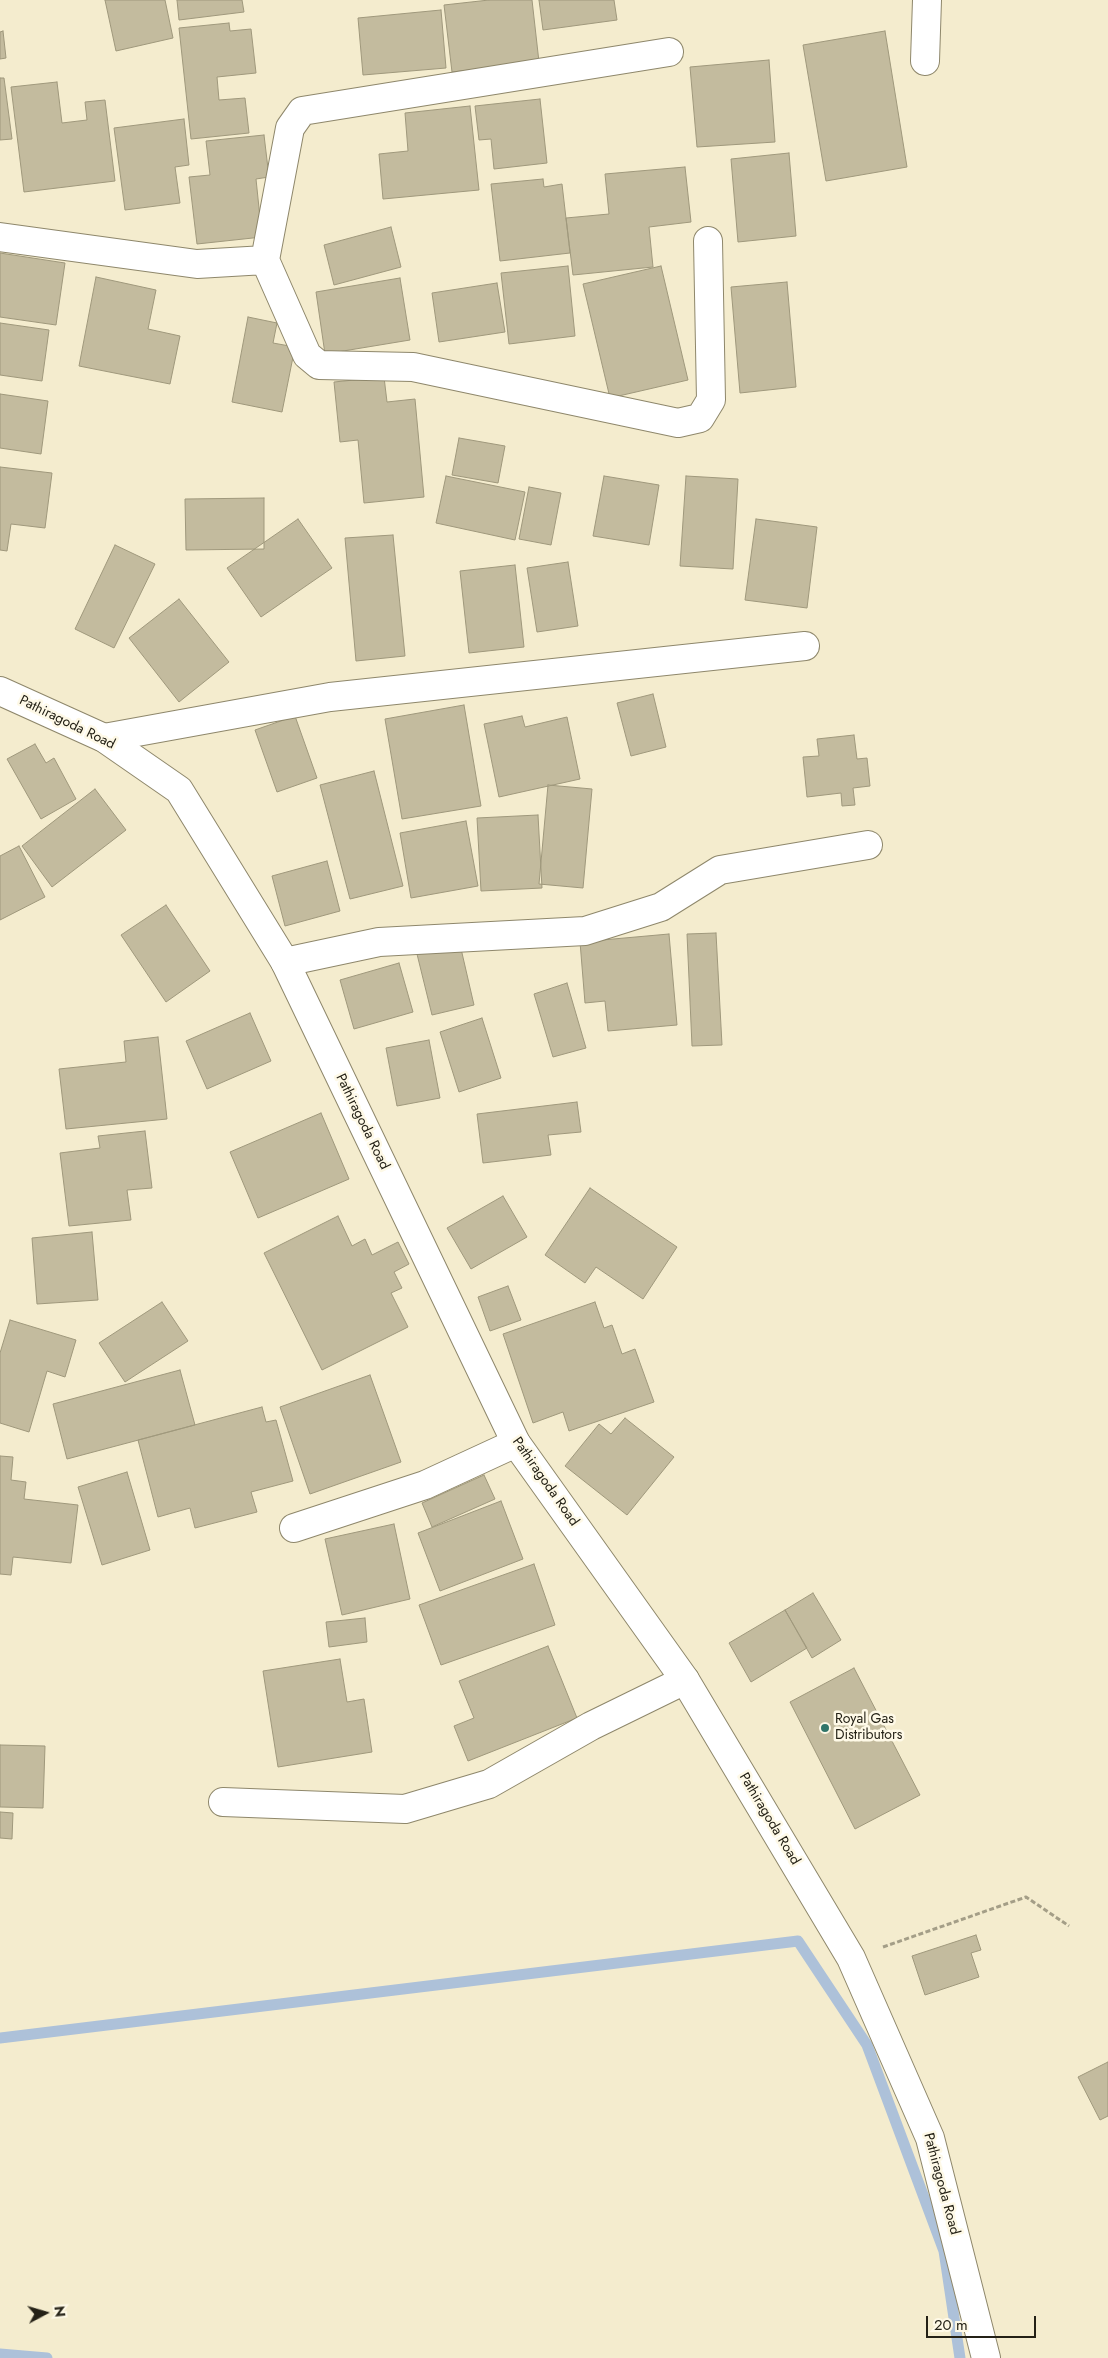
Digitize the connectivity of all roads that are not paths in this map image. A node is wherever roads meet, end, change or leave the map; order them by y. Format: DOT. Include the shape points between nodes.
graph roads {
  1 [pos="928,0"];
  2 [pos="669,52"];
  3 [pos="925,61"];
  4 [pos="0,237"];
  5 [pos="708,241"];
  6 [pos="265,260"];
  7 [pos="805,646"];
  8 [pos="0,690"];
  9 [pos="104,738"];
  10 [pos="868,845"];
  11 [pos="284,962"];
  12 [pos="516,1443"];
  13 [pos="294,1528"];
  14 [pos="685,1680"];
  15 [pos="223,1802"];
  16 [pos="986,2358"];
  1 -- 3 [label="street"];
  2 -- 6 [label="street" via="302,111 290,128"];
  4 -- 6 [label="street" via="197,264"];
  5 -- 6 [label="street" via="711,400 700,418 678,423 413,366 319,365 306,355"];
  7 -- 9 [label="street" via="330,697"];
  8 -- 9 [label="street, Pathiragoda Road"];
  9 -- 11 [label="street, Pathiragoda Road" via="179,790"];
  10 -- 11 [label="street" via="720,870 661,908 585,931 379,942"];
  11 -- 12 [label="street, Pathiragoda Road"];
  12 -- 13 [label="street" via="425,1485"];
  12 -- 14 [label="street, Pathiragoda Road"];
  14 -- 15 [label="street" via="591,1726 489,1784 406,1809"];
  14 -- 16 [label="street, Pathiragoda Road" via="851,1958 930,2138"];
}
